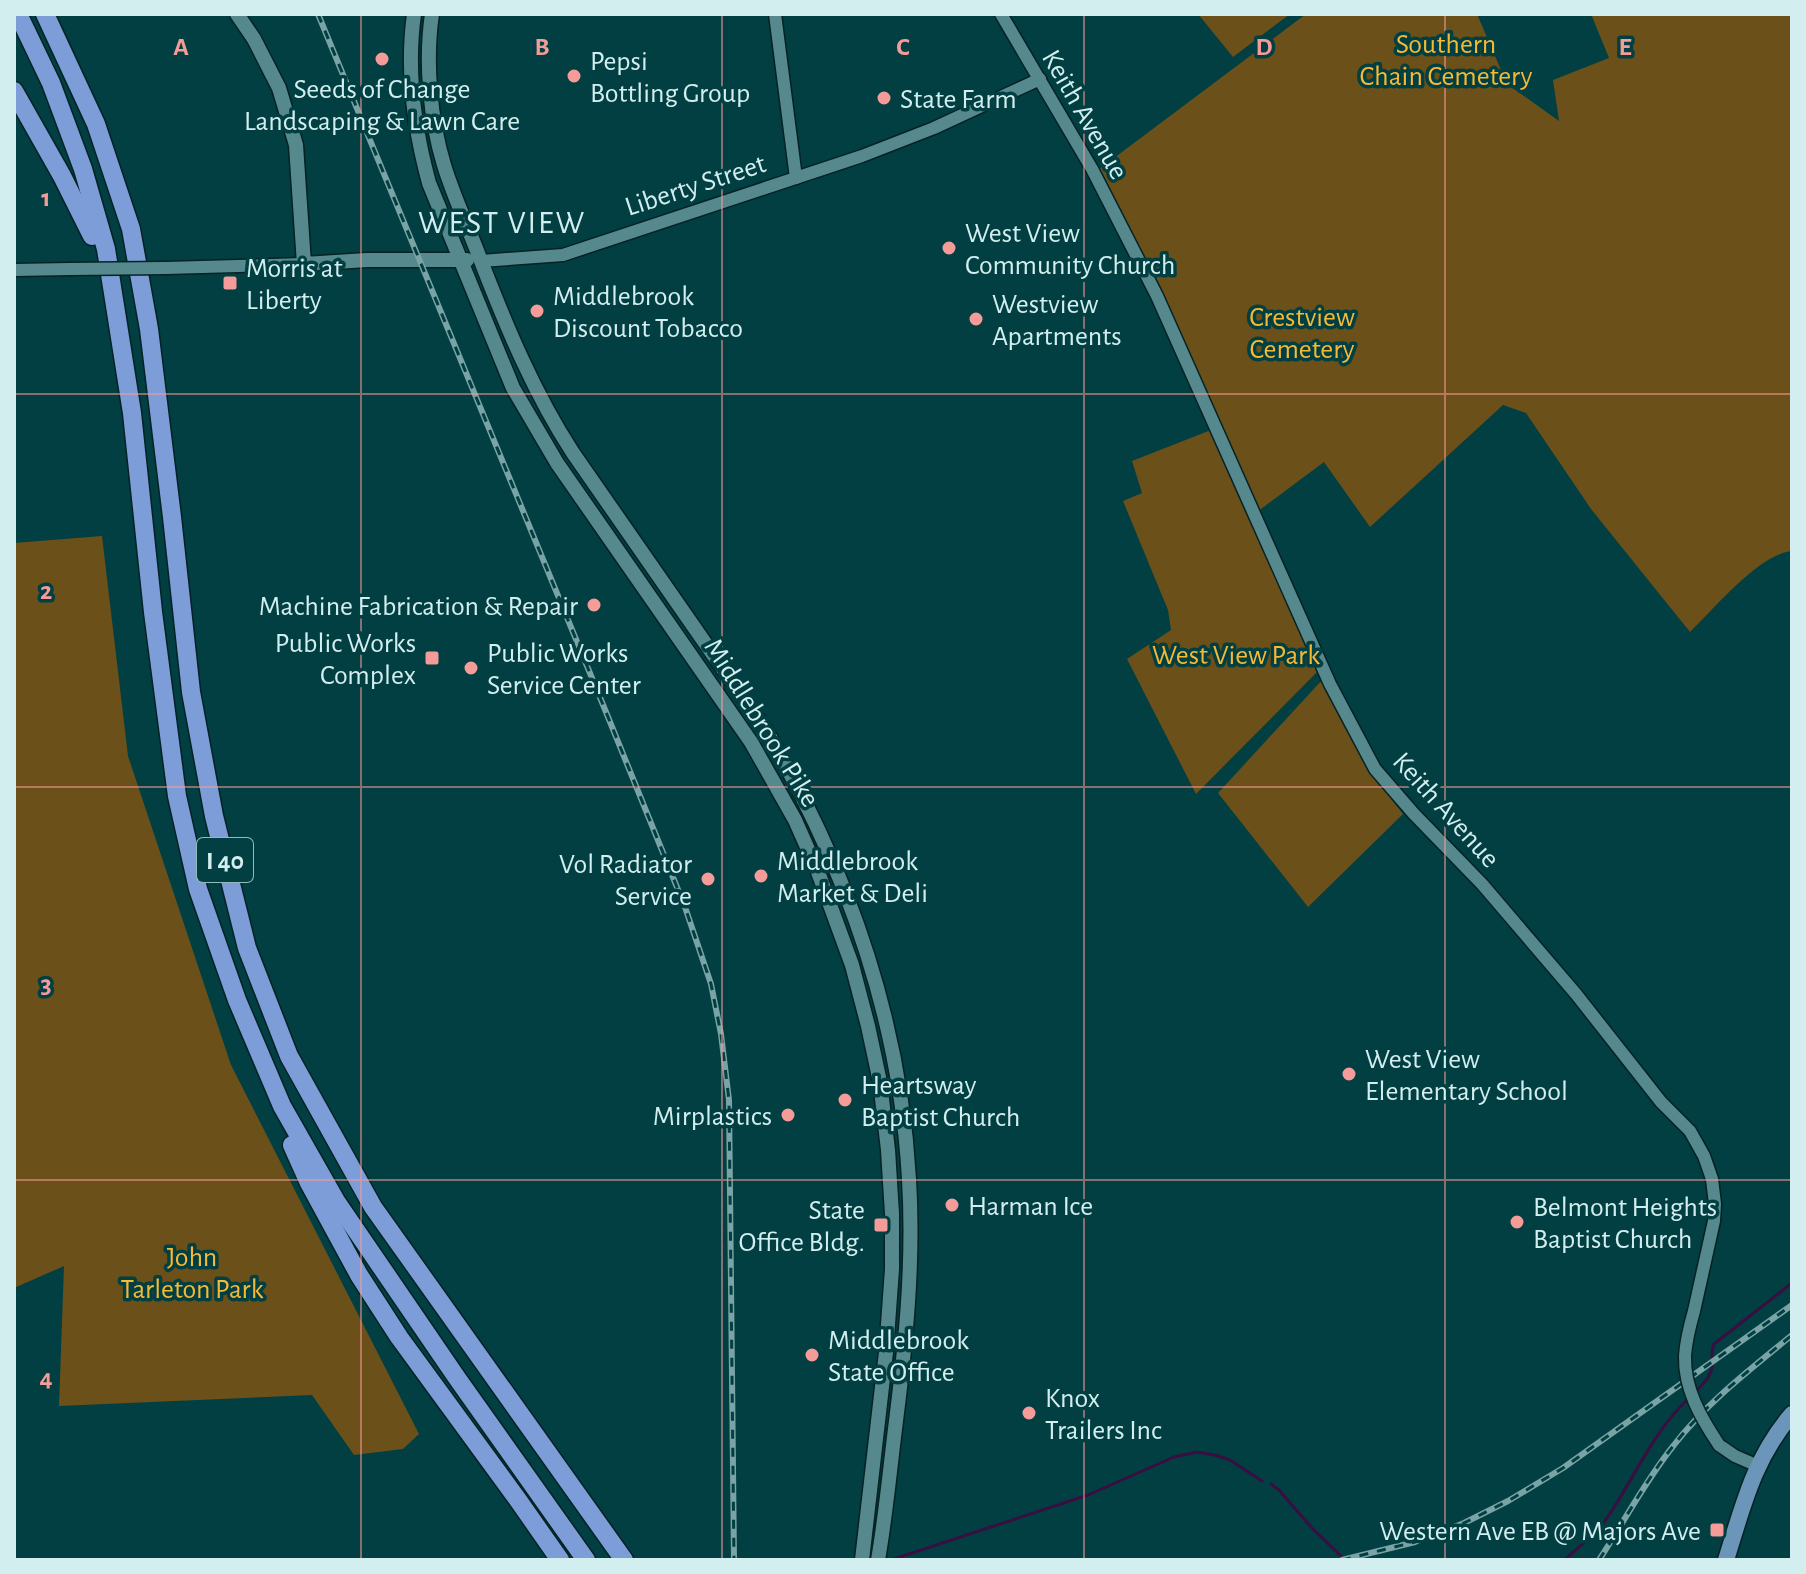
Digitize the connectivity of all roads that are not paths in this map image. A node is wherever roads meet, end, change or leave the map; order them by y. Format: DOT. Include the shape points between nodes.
graph roads {
  1 [pos="18,14"];
  2 [pos="47,14"];
  3 [pos="237,14"];
  4 [pos="414,14"];
  5 [pos="432,14"];
  6 [pos="775,14"];
  7 [pos="1001,14"];
  8 [pos="1040,79"];
  9 [pos="14,91"];
  10 [pos="796,178"];
  11 [pos="460,260"];
  12 [pos="481,261"];
  13 [pos="304,264"];
  14 [pos="14,270"];
  15 [pos="122,342"];
  16 [pos="835,864"];
  17 [pos="818,872"];
  18 [pos="237,1000"];
  19 [pos="1792,1414"];
  20 [pos="874,1453"];
  21 [pos="1758,1466"];
  22 [pos="883,1531"];
  23 [pos="560,1560"];
  24 [pos="586,1560"];
  25 [pos="624,1560"];
  26 [pos="862,1560"];
  27 [pos="878,1560"];
  28 [pos="1726,1560"];
  1 -- 15 [label="highway, I 40" via="83,169 106,249"];
  2 -- 25 [label="highway, I 40" via="96,124 131,229 151,344 191,692 214,816 247,948 289,1056 373,1207"];
  3 -- 13 [label="main road" via="279,88 296,145"];
  4 -- 11 [label="main road, Middlebrook Pike" via="411,80 416,128 429,183"];
  5 -- 12 [label="main road, Middlebrook Pike" via="430,82 436,128"];
  6 -- 10 [label="street"];
  7 -- 8 [label="street, Keith Avenue"];
  8 -- 10 [label="street, Liberty Street" via="934,128"];
  8 -- 21 [label="street, Keith Avenue, bridge" via="1157,296 1330,684 1375,769 1576,994 1690,1131 1704,1156 1712,1179 1714,1221 1685,1355 1688,1385 1719,1445"];
  9 -- 15 [label="highway" via="91,232"];
  10 -- 12 [label="street, Liberty Street" via="563,255"];
  11 -- 12 [label="main road, Liberty Street"];
  11 -- 13 [label="main road, Liberty Street"];
  11 -- 17 [label="main road, Middlebrook Pike" via="513,388 540,437 751,742"];
  12 -- 16 [label="main road, Middlebrook Pike" via="556,428 767,732"];
  13 -- 14 [label="street, Liberty Street, bridge"];
  15 -- 18 [label="highway, I 40" via="177,796 198,889"];
  16 -- 17 [label="main road"];
  16 -- 22 [label="main road, Middlebrook Pike" via="862,933 886,1022 909,1180 911,1270"];
  17 -- 20 [label="main road, Middlebrook Pike" via="868,1026 888,1150 892,1269"];
  18 -- 23 [label="highway" via="283,1125 359,1275"];
  18 -- 24 [label="highway, I 40" via="282,1106 336,1201"];
  19 -- 21 [label="main road"];
  20 -- 22 [label="main road" via="872,1528"];
  20 -- 26 [label="main road, Middlebrook Pike"];
  21 -- 28 [label="main road"];
  22 -- 27 [label="main road, Middlebrook Pike"];
}
